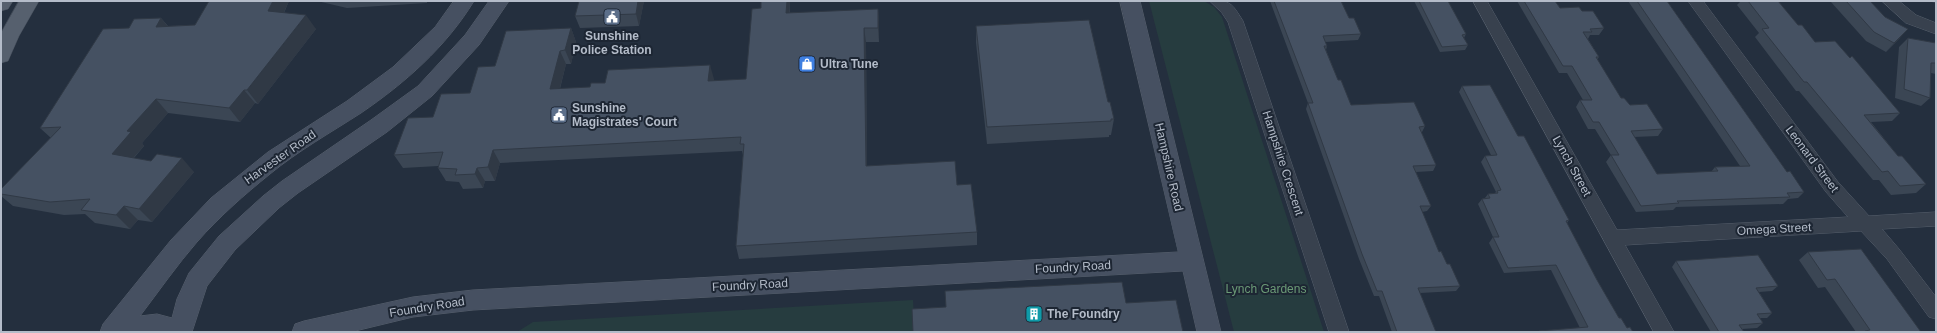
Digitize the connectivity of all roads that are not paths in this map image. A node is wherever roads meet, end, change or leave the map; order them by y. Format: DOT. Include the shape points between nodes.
graph roads {
  1 [pos="3,1"];
  2 [pos="28,1"];
  3 [pos="464,1"];
  4 [pos="499,1"];
  5 [pos="1130,1"];
  6 [pos="1217,1"];
  7 [pos="1480,1"];
  8 [pos="1694,1"];
  9 [pos="1889,1"];
  10 [pos="1,4"];
  11 [pos="1936,29"];
  12 [pos="1,56"];
  13 [pos="1936,219"];
  14 [pos="1865,223"];
  15 [pos="1612,238"];
  16 [pos="1192,261"];
  17 [pos="1936,312"];
  18 [pos="307,331"];
  19 [pos="112,332"];
  20 [pos="123,332"];
  21 [pos="176,332"];
  22 [pos="180,332"];
  23 [pos="1209,332"];
  24 [pos="1339,332"];
  25 [pos="1664,332"];
  1 -- 10 [label="main road"];
  2 -- 12 [label="main road"];
  3 -- 19 [label="street, Harvester Road" via="440,34 385,85 285,151 252,175 224,201 189,235"];
  4 -- 22 [label="street" via="472,40 425,91 290,187 266,206 227,244 198,280 189,299"];
  5 -- 16 [label="street, Hampshire Road"];
  6 -- 24 [label="street, Hampshire Crescent" via="1227,9 1235,21"];
  7 -- 15 [label="street, Lynch Street"];
  8 -- 14 [label="street, Leonard Street" via="1832,187"];
  9 -- 11 [label="street" via="1911,19"];
  13 -- 14 [label="street, Omega Street"];
  14 -- 15 [label="street, Omega Street"];
  14 -- 17 [label="street, Leonard Street" via="1893,254"];
  15 -- 25 [label="street, Lynch Street"];
  16 -- 18 [label="street, Foundry Road" via="473,300 413,307"];
  16 -- 23 [label="street, Hampshire Road"];
  20 -- 21 [label="street" via="151,325 167,327"];
}
